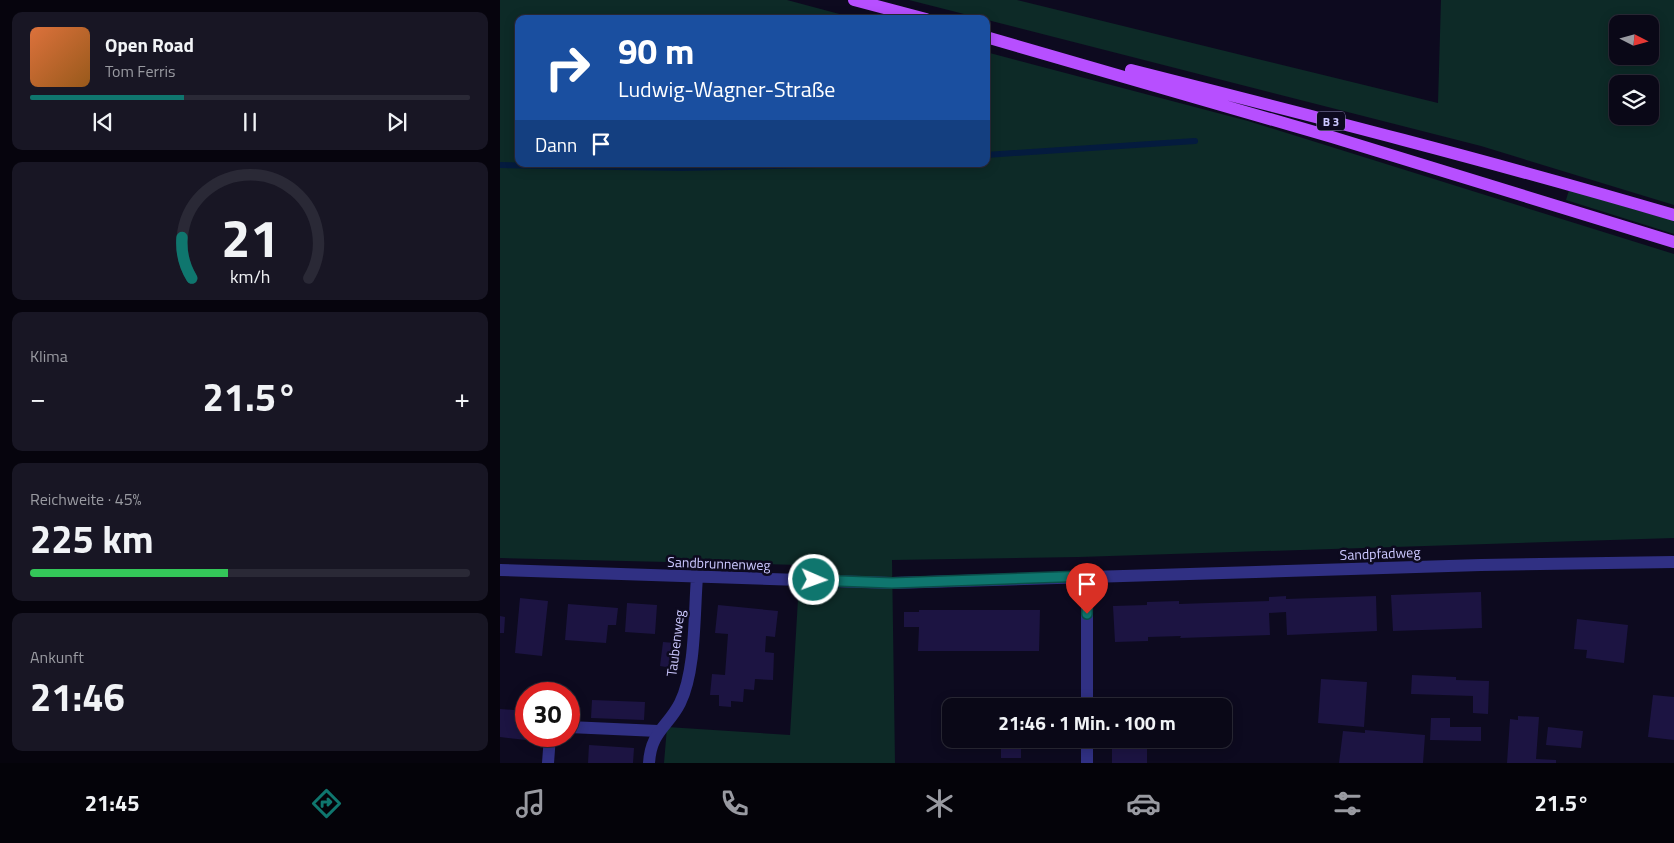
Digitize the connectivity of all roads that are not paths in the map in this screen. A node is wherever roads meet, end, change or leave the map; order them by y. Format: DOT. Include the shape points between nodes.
graph roads {
  1 [pos="854,0"];
  2 [pos="910,15"];
  3 [pos="990,36"];
  4 [pos="990,36"];
  5 [pos="1674,215"];
  6 [pos="1674,242"];
  7 [pos="1674,562"];
  8 [pos="500,570"];
  9 [pos="1088,576"];
  10 [pos="697,577"];
  11 [pos="1087,698"];
  12 [pos="580,727"];
  13 [pos="658,731"];
  14 [pos="549,747"];
  15 [pos="1087,748"];
  16 [pos="548,763"];
  17 [pos="649,763"];
  18 [pos="1087,763"];
  1 -- 2 [label="main road"];
  3 -- 5 [label="main road, B 3" via="1345,124"];
  4 -- 6 [label="main road, B 3"];
  7 -- 9 [label="street, Sandpfadweg"];
  8 -- 10 [label="street, Sandbrunnenweg"];
  9 -- 10 [label="street, Sandbrunnenweg" via="892,583"];
  9 -- 11 [label="street"];
  10 -- 13 [label="street, Taubenweg" via="690,670 680,703"];
  12 -- 13 [label="street"];
  13 -- 17 [label="street, Taubenweg"];
  14 -- 16 [label="street"];
  15 -- 18 [label="street"];
}
